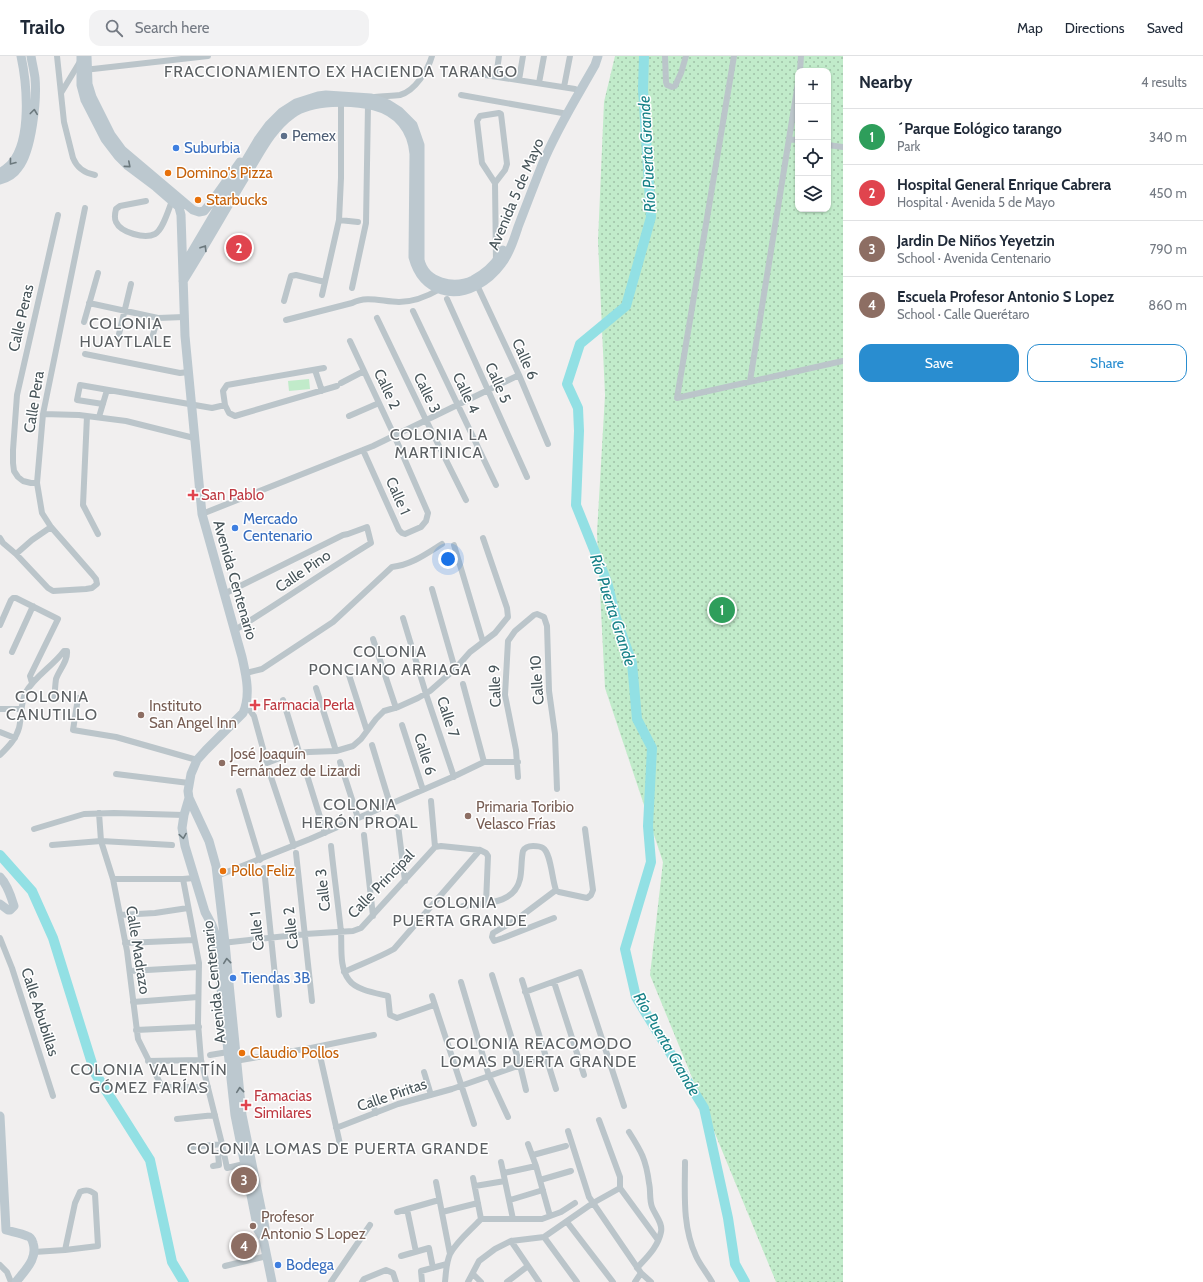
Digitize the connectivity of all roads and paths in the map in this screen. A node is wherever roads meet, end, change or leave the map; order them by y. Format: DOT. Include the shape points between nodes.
graph roads {
  1 [pos="21,56"];
  2 [pos="31,56"];
  3 [pos="57,56"];
  4 [pos="208,56"];
  5 [pos="432,56"];
  6 [pos="500,56"];
  7 [pos="523,56"];
  8 [pos="544,56"];
  9 [pos="570,56"];
  10 [pos="592,56"];
  11 [pos="598,56"];
  12 [pos="665,56"];
  13 [pos="686,56"];
  14 [pos="734,56"];
  15 [pos="801,56"];
  16 [pos="83,57"];
  17 [pos="178,58"];
  18 [pos="800,68"];
  19 [pos="84,70"];
  20 [pos="466,72"];
  21 [pos="496,77"];
  22 [pos="519,80"];
  23 [pos="539,83"];
  24 [pos="564,87"];
  25 [pos="575,89"];
  26 [pos="62,93"];
  27 [pos="461,95"];
  28 [pos="341,100"];
  29 [pos="370,102"];
  30 [pos="795,102"];
  31 [pos="290,111"];
  32 [pos="565,113"];
  33 [pos="789,139"];
  34 [pos="258,140"];
  35 [pos="795,140"];
  36 [pos="831,145"];
  37 [pos="843,147"];
  38 [pos="0,173"];
  39 [pos="95,175"];
  40 [pos="0,180"];
  41 [pos="495,183"];
  42 [pos="146,201"];
  43 [pos="175,201"];
  44 [pos="417,201"];
  45 [pos="85,208"];
  46 [pos="58,215"];
  47 [pos="339,220"];
  48 [pos="358,222"];
  49 [pos="496,261"];
  50 [pos="183,267"];
  51 [pos="98,273"];
  52 [pos="183,281"];
  53 [pos="325,282"];
  54 [pos="131,284"];
  55 [pos="477,285"];
  56 [pos="352,288"];
  57 [pos="440,290"];
  58 [pos="322,295"];
  59 [pos="447,299"];
  60 [pos="284,301"];
  61 [pos="89,303"];
  62 [pos="125,311"];
  63 [pos="413,311"];
  64 [pos="184,317"];
  65 [pos="158,318"];
  66 [pos="377,318"];
  67 [pos="286,320"];
  68 [pos="84,322"];
  69 [pos="119,334"];
  70 [pos="151,341"];
  71 [pos="350,341"];
  72 [pos="85,354"];
  73 [pos="843,361"];
  74 [pos="324,368"];
  75 [pos="315,370"];
  76 [pos="188,372"];
  77 [pos="364,372"];
  78 [pos="519,375"];
  79 [pos="750,381"];
  80 [pos="107,390"];
  81 [pos="487,390"];
  82 [pos="322,391"];
  83 [pos="379,403"];
  84 [pos="103,404"];
  85 [pos="191,404"];
  86 [pos="225,405"];
  87 [pos="457,406"];
  88 [pos="43,414"];
  89 [pos="87,416"];
  90 [pos="349,416"];
  91 [pos="99,417"];
  92 [pos="426,420"];
  93 [pos="394,435"];
  94 [pos="194,438"];
  95 [pos="548,444"];
  96 [pos="363,450"];
  97 [pos="527,477"];
  98 [pos="37,482"];
  99 [pos="496,485"];
  100 [pos="466,500"];
  101 [pos="202,514"];
  102 [pos="51,527"];
  103 [pos="399,530"];
  104 [pos="98,534"];
  105 [pos="0,538"];
  106 [pos="483,538"];
  107 [pos="442,544"];
  108 [pos="454,545"];
  109 [pos="16,554"];
  110 [pos="432,589"];
  111 [pos="224,594"];
  112 [pos="33,606"];
  113 [pos="403,618"];
  114 [pos="0,625"];
  115 [pos="235,630"];
  116 [pos="374,639"];
  117 [pos="508,641"];
  118 [pos="483,642"];
  119 [pos="12,652"];
  120 [pos="455,669"];
  121 [pos="245,672"];
  122 [pos="349,675"];
  123 [pos="32,683"];
  124 [pos="463,684"];
  125 [pos="316,688"];
  126 [pos="426,694"];
  127 [pos="78,698"];
  128 [pos="54,699"];
  129 [pos="283,700"];
  130 [pos="246,705"];
  131 [pos="396,708"];
  132 [pos="0,709"];
  133 [pos="21,709"];
  134 [pos="402,725"];
  135 [pos="367,730"];
  136 [pos="0,732"];
  137 [pos="15,738"];
  138 [pos="372,744"];
  139 [pos="336,751"];
  140 [pos="299,752"];
  141 [pos="0,755"];
  142 [pos="197,760"];
  143 [pos="340,762"];
  144 [pos="484,762"];
  145 [pos="518,762"];
  146 [pos="306,769"];
  147 [pos="116,774"];
  148 [pos="270,774"];
  149 [pos="454,777"];
  150 [pos="518,777"];
  151 [pos="189,783"];
  152 [pos="557,789"];
  153 [pos="422,790"];
  154 [pos="239,791"];
  155 [pos="189,798"];
  156 [pos="431,801"];
  157 [pos="390,804"];
  158 [pos="99,813"];
  159 [pos="184,815"];
  160 [pos="397,817"];
  161 [pos="358,818"];
  162 [pos="34,829"];
  163 [pos="585,829"];
  164 [pos="325,833"];
  165 [pos="364,835"];
  166 [pos="101,841"];
  167 [pos="52,845"];
  168 [pos="172,845"];
  169 [pos="294,846"];
  170 [pos="331,846"];
  171 [pos="435,847"];
  172 [pos="480,850"];
  173 [pos="296,853"];
  174 [pos="260,860"];
  175 [pos="264,868"];
  176 [pos="217,876"];
  177 [pos="0,877"];
  178 [pos="194,878"];
  179 [pos="113,879"];
  180 [pos="183,879"];
  181 [pos="405,881"];
  182 [pos="556,890"];
  183 [pos="0,898"];
  184 [pos="486,903"];
  185 [pos="0,904"];
  186 [pos="463,906"];
  187 [pos="188,908"];
  188 [pos="11,909"];
  189 [pos="120,915"];
  190 [pos="373,916"];
  191 [pos="554,918"];
  192 [pos="222,923"];
  193 [pos="212,924"];
  194 [pos="341,932"];
  195 [pos="305,934"];
  196 [pos="0,938"];
  197 [pos="271,938"];
  198 [pos="194,940"];
  199 [pos="125,943"];
  200 [pos="221,944"];
  201 [pos="199,967"];
  202 [pos="130,972"];
  203 [pos="344,972"];
  204 [pos="492,975"];
  205 [pos="522,980"];
  206 [pos="461,982"];
  207 [pos="554,982"];
  208 [pos="525,992"];
  209 [pos="432,996"];
  210 [pos="198,997"];
  211 [pos="312,1001"];
  212 [pos="133,1002"];
  213 [pos="434,1005"];
  214 [pos="279,1015"];
  215 [pos="198,1027"];
  216 [pos="136,1030"];
  217 [pos="374,1035"];
  218 [pos="318,1047"];
  219 [pos="210,1055"];
  220 [pos="546,1056"];
  221 [pos="231,1058"];
  222 [pos="201,1060"];
  223 [pos="148,1061"];
  224 [pos="520,1065"];
  225 [pos="424,1072"];
  226 [pos="584,1075"];
  227 [pos="489,1076"];
  228 [pos="461,1086"];
  229 [pos="208,1087"];
  230 [pos="556,1089"];
  231 [pos="526,1090"];
  232 [pos="431,1095"];
  233 [pos="53,1096"];
  234 [pos="371,1100"];
  235 [pos="624,1106"];
  236 [pos="376,1113"];
  237 [pos="215,1115"];
  238 [pos="0,1116"];
  239 [pos="177,1118"];
  240 [pos="508,1118"];
  241 [pos="599,1120"];
  242 [pos="474,1124"];
  243 [pos="336,1128"];
  244 [pos="568,1131"];
  245 [pos="629,1132"];
  246 [pos="0,1140"];
  247 [pos="222,1144"];
  248 [pos="340,1144"];
  249 [pos="528,1144"];
  250 [pos="566,1146"];
  251 [pos="194,1147"];
  252 [pos="224,1152"];
  253 [pos="533,1156"];
  254 [pos="501,1162"];
  255 [pos="685,1162"];
  256 [pos="244,1164"];
  257 [pos="213,1166"];
  258 [pos="536,1166"];
  259 [pos="571,1171"];
  260 [pos="504,1173"];
  261 [pos="473,1178"];
  262 [pos="540,1180"];
  263 [pos="505,1181"];
  264 [pos="436,1182"];
  265 [pos="2,1185"];
  266 [pos="475,1186"];
  267 [pos="620,1188"];
  268 [pos="543,1190"];
  269 [pos="439,1200"];
  270 [pos="510,1200"];
  271 [pos="478,1203"];
  272 [pos="575,1203"];
  273 [pos="593,1203"];
  274 [pos="407,1210"];
  275 [pos="397,1212"];
  276 [pos="442,1212"];
  277 [pos="550,1216"];
  278 [pos="481,1219"];
  279 [pos="513,1219"];
  280 [pos="567,1222"];
  281 [pos="370,1225"];
  282 [pos="3,1229"];
  283 [pos="544,1237"];
  284 [pos="263,1238"];
  285 [pos="658,1240"];
  286 [pos="511,1241"];
  287 [pos="64,1250"];
  288 [pos="34,1252"];
  289 [pos="416,1252"];
  290 [pos="450,1254"];
  291 [pos="266,1256"];
  292 [pos="402,1256"];
  293 [pos="447,1264"];
  294 [pos="0,1265"];
  295 [pos="225,1266"];
  296 [pos="528,1266"];
  297 [pos="433,1268"];
  298 [pos="639,1270"];
  299 [pos="473,1274"];
  300 [pos="11,1282"];
  301 [pos="16,1282"];
  302 [pos="272,1282"];
  303 [pos="331,1282"];
  304 [pos="362,1282"];
  305 [pos="396,1282"];
  306 [pos="422,1282"];
  307 [pos="445,1282"];
  308 [pos="468,1282"];
  309 [pos="481,1282"];
  310 [pos="508,1282"];
  311 [pos="539,1282"];
  312 [pos="577,1282"];
  313 [pos="613,1282"];
  314 [pos="636,1282"];
  315 [pos="651,1282"];
  316 [pos="712,1282"];
  1 -- 38 [label="main road, one-way" via="27,98 22,143 18,154"];
  40 -- 2 [label="main road, one-way" via="18,168 28,146 35,99"];
  3 -- 26 [label="street"];
  4 -- 17 [label="street"];
  5 -- 29 [label="street" via="427,69 414,86 402,94 379,96"];
  6 -- 21 [label="street"];
  7 -- 22 [label="street"];
  8 -- 23 [label="street"];
  9 -- 24 [label="street"];
  10 -- 25 [label="main road, Avenida 5 de Mayo"];
  11 -- 32 [label="main road, Avenida 5 de Mayo"];
  12 -- 13 [label="street" via="666,82 672,87 675,86"];
  14 -- 79 [label="street" via="677,398"];
  15 -- 18 [label="street"];
  16 -- 19 [label="main road"];
  16 -- 26 [label="street"];
  17 -- 19 [label="street"];
  19 -- 43 [label="main road" via="82,85 85,100 105,139 128,166"];
  20 -- 21 [label="street"];
  21 -- 22 [label="street"];
  22 -- 23 [label="street"];
  23 -- 24 [label="street"];
  24 -- 25 [label="street"];
  25 -- 32 [label="main road, Avenida 5 de Mayo"];
  26 -- 39 [label="street" via="64,122 75,163 80,170"];
  27 -- 32 [label="street"];
  28 -- 29 [label="main road, Avenida 5 de Mayo"];
  28 -- 31 [label="main road, Avenida 5 de Mayo"];
  28 -- 47 [label="street"];
  29 -- 44 [label="main road, Avenida 5 de Mayo" via="393,114 410,135 413,144"];
  29 -- 56 [label="street" via="366,223"];
  30 -- 33 [label="street"];
  31 -- 34 [label="main road, Avenida 5 de Mayo" via="273,121"];
  52 -- 31 [label="main road, Avenida 5 de Mayo, one-way" via="272,134"];
  32 -- 49 [label="main road, Avenida 5 de Mayo" via="547,139 503,250"];
  32 -- 55 [label="main road, Avenida 5 de Mayo" via="506,257 495,272"];
  33 -- 35 [label="street"];
  33 -- 79 [label="street"];
  34 -- 43 [label="main road" via="204,211 193,210"];
  34 -- 50 [label="main road, Avenida 5 de Mayo"];
  36 -- 37 [label="street"];
  41 -- 41 [label="street" via="482,164 477,121 480,116 499,113 506,164 505,170"];
  41 -- 49 [label="street"];
  42 -- 43 [label="street" via="120,206 116,209 116,223 136,235 156,234"];
  43 -- 50 [label="main road, Avenida Centenario" via="181,216"];
  44 -- 49 [label="main road, Avenida 5 de Mayo" via="420,260 432,278 450,284 464,283 482,274"];
  44 -- 57 [label="main road, Avenida 5 de Mayo" via="413,250 415,264 420,275"];
  45 -- 88 [label="street, Calle Pera"];
  46 -- 98 [label="street, Calle Peras" via="17,395 14,471 23,481"];
  47 -- 48 [label="street"];
  47 -- 53 [label="street"];
  50 -- 52 [label="main road, Avenida Centenario"];
  51 -- 61 [label="street"];
  52 -- 64 [label="main road, Avenida Centenario"];
  53 -- 58 [label="street"];
  53 -- 60 [label="street" via="291,276"];
  54 -- 62 [label="street"];
  55 -- 57 [label="main road, Avenida 5 de Mayo" via="457,291"];
  55 -- 78 [label="street, Calle 6"];
  57 -- 67 [label="street" via="408,301 364,300"];
  59 -- 81 [label="street, Calle 5"];
  61 -- 62 [label="street"];
  61 -- 68 [label="street"];
  62 -- 65 [label="street"];
  62 -- 69 [label="street"];
  63 -- 87 [label="street, Calle 4"];
  64 -- 65 [label="street"];
  64 -- 76 [label="main road, Avenida Centenario"];
  65 -- 70 [label="street"];
  66 -- 92 [label="street, Calle 3"];
  71 -- 77 [label="street, Calle 2"];
  72 -- 76 [label="street" via="180,373"];
  73 -- 79 [label="street"];
  74 -- 75 [label="street"];
  75 -- 82 [label="street"];
  75 -- 86 [label="street" via="227,385 224,389"];
  76 -- 85 [label="main road, Avenida Centenario"];
  77 -- 82 [label="street"];
  77 -- 83 [label="street, Calle 2"];
  78 -- 81 [label="street"];
  78 -- 95 [label="street, Calle 6"];
  80 -- 84 [label="street"];
  80 -- 84 [label="street" via="80,385 77,400"];
  80 -- 85 [label="street"];
  81 -- 87 [label="street"];
  81 -- 97 [label="street, Calle 5"];
  82 -- 86 [label="street" via="235,416 229,413"];
  83 -- 90 [label="street"];
  83 -- 93 [label="street, Calle 2"];
  84 -- 91 [label="street"];
  85 -- 86 [label="street" via="212,408"];
  85 -- 94 [label="main road, Avenida Centenario"];
  87 -- 92 [label="street"];
  87 -- 99 [label="street, Calle 4"];
  88 -- 89 [label="street"];
  88 -- 98 [label="street, Calle Pera"];
  89 -- 91 [label="street"];
  89 -- 104 [label="street" via="83,505"];
  91 -- 94 [label="street"];
  92 -- 93 [label="street"];
  92 -- 100 [label="street, Calle 3"];
  93 -- 96 [label="street"];
  93 -- 103 [label="street, Calle 2" via="428,514 421,527 405,534"];
  94 -- 101 [label="main road, Avenida Centenario"];
  96 -- 101 [label="street"];
  96 -- 103 [label="street, Calle 1"];
  98 -- 102 [label="street, Calle Pera" via="42,513"];
  101 -- 111 [label="main road, Avenida Centenario"];
  102 -- 109 [label="street"];
  102 -- 109 [label="street, Calle Pera" via="96,579 97,584 92,588 53,591"];
  105 -- 109 [label="street"];
  106 -- 118 [label="street" via="508,617 495,633"];
  107 -- 121 [label="street" via="418,559 392,567 333,622 262,669"];
  108 -- 118 [label="street"];
  110 -- 120 [label="street"];
  111 -- 115 [label="main road, Avenida Centenario"];
  111 -- 115 [label="street, Calle Pino" via="343,535 367,527 371,543"];
  112 -- 114 [label="street" via="13,598"];
  112 -- 119 [label="street"];
  112 -- 123 [label="street" via="58,619 30,676"];
  113 -- 126 [label="street, Calle 7"];
  115 -- 121 [label="main road, Avenida Centenario"];
  116 -- 131 [label="street"];
  117 -- 145 [label="street, Calle 9" via="505,695"];
  117 -- 152 [label="street, Calle 10" via="515,631 534,615 544,617 547,626 549,691 556,734"];
  118 -- 120 [label="street"];
  120 -- 126 [label="street"];
  121 -- 130 [label="main road, Avenida Centenario" via="248,697"];
  122 -- 135 [label="street"];
  123 -- 128 [label="street" via="64,651 67,651 56,680"];
  123 -- 133 [label="street" via="26,692"];
  124 -- 144 [label="street"];
  125 -- 139 [label="street"];
  126 -- 131 [label="street"];
  126 -- 149 [label="street, Calle 7"];
  127 -- 142 [label="street" via="73,730 116,737"];
  129 -- 140 [label="street"];
  130 -- 140 [label="street" via="254,716 267,763"];
  130 -- 142 [label="main road, Avenida Centenario" via="238,718"];
  131 -- 135 [label="street" via="384,711"];
  132 -- 133 [label="street"];
  133 -- 137 [label="street"];
  134 -- 153 [label="street, Calle 6"];
  135 -- 139 [label="street" via="353,746"];
  136 -- 137 [label="street"];
  137 -- 141 [label="street"];
  138 -- 157 [label="street"];
  139 -- 140 [label="street"];
  142 -- 151 [label="main road, Avenida Centenario"];
  143 -- 161 [label="street"];
  144 -- 145 [label="street"];
  144 -- 149 [label="street"];
  145 -- 150 [label="street, Calle 9"];
  146 -- 164 [label="street"];
  147 -- 151 [label="street"];
  148 -- 169 [label="street"];
  149 -- 153 [label="street"];
  151 -- 155 [label="main road, Avenida Centenario"];
  153 -- 157 [label="street"];
  154 -- 174 [label="street"];
  155 -- 159 [label="main road, Avenida Centenario"];
  155 -- 176 [label="main road, Avenida Centenario" via="211,847"];
  156 -- 171 [label="street"];
  157 -- 161 [label="street"];
  158 -- 159 [label="street"];
  158 -- 162 [label="street" via="84,814"];
  158 -- 166 [label="street, Calle Madrazo"];
  159 -- 178 [label="main road, Avenida Centenario, one-way" via="183,836"];
  160 -- 181 [label="street"];
  161 -- 164 [label="street"];
  163 -- 182 [label="street" via="593,890 591,895 587,898"];
  164 -- 169 [label="street"];
  165 -- 190 [label="street"];
  166 -- 167 [label="street"];
  166 -- 168 [label="street"];
  166 -- 179 [label="street, Calle Madrazo"];
  169 -- 174 [label="street"];
  170 -- 194 [label="street, Calle 3"];
  171 -- 172 [label="street, Calle Principal"];
  171 -- 181 [label="street, Calle Principal"];
  172 -- 184 [label="street" via="488,856"];
  172 -- 203 [label="street" via="394,948 380,957"];
  173 -- 195 [label="street, Calle 2"];
  174 -- 176 [label="street"];
  175 -- 197 [label="street, Calle 1"];
  176 -- 192 [label="main road, Avenida Centenario"];
  177 -- 188 [label="main road" via="11,897 14,906"];
  178 -- 180 [label="street"];
  178 -- 193 [label="main road, Avenida Centenario" via="205,912"];
  179 -- 180 [label="street"];
  179 -- 189 [label="street, Calle Madrazo"];
  180 -- 187 [label="street"];
  181 -- 190 [label="street, Calle Principal"];
  182 -- 184 [label="street" via="548,854 544,848 530,846 523,851 521,875 516,889 498,902"];
  182 -- 191 [label="street" via="516,920 493,933 492,937 494,940 503,938"];
  183 -- 188 [label="street"];
  184 -- 186 [label="street"];
  185 -- 188 [label="main road" via="8,910"];
  187 -- 189 [label="street"];
  187 -- 198 [label="street"];
  189 -- 199 [label="street, Calle Madrazo"];
  190 -- 194 [label="street, Calle Principal" via="362,928"];
  192 -- 193 [label="main road"];
  192 -- 200 [label="main road, Avenida Centenario"];
  193 -- 200 [label="main road, Avenida Centenario"];
  194 -- 195 [label="street, Calle Principal"];
  194 -- 203 [label="street, Calle 3"];
  195 -- 197 [label="street, Calle Principal"];
  195 -- 211 [label="street, Calle 2"];
  196 -- 233 [label="street, Calle Abubillas"];
  197 -- 200 [label="street, Calle Principal"];
  197 -- 214 [label="street, Calle 1"];
  198 -- 199 [label="street"];
  198 -- 201 [label="street"];
  199 -- 202 [label="street, Calle Madrazo"];
  200 -- 221 [label="main road, Avenida Centenario"];
  201 -- 202 [label="street"];
  201 -- 210 [label="street"];
  202 -- 212 [label="street, Calle Madrazo"];
  203 -- 213 [label="street" via="350,981 369,992 388,996 390,1015 393,1017 397,1018"];
  204 -- 224 [label="street"];
  205 -- 208 [label="street"];
  206 -- 227 [label="street"];
  207 -- 208 [label="street"];
  207 -- 226 [label="street"];
  207 -- 235 [label="street" via="580,972"];
  208 -- 220 [label="street"];
  209 -- 213 [label="street"];
  210 -- 212 [label="street"];
  210 -- 215 [label="street"];
  212 -- 216 [label="street, Calle Madrazo"];
  213 -- 228 [label="street"];
  215 -- 216 [label="street"];
  215 -- 222 [label="street"];
  216 -- 223 [label="street, Calle Madrazo"];
  217 -- 218 [label="street"];
  218 -- 221 [label="street"];
  218 -- 243 [label="street"];
  219 -- 221 [label="street"];
  220 -- 224 [label="street, Calle Piritas"];
  220 -- 230 [label="street"];
  221 -- 256 [label="main road, Avenida Centenario" via="235,1115"];
  284 -- 221 [label="main road, Avenida Centenario, one-way" via="265,1228"];
  222 -- 223 [label="street"];
  222 -- 229 [label="street"];
  223 -- 229 [label="street, Calle Madrazo" via="162,1087"];
  224 -- 227 [label="street, Calle Piritas"];
  224 -- 231 [label="street"];
  225 -- 232 [label="street"];
  227 -- 228 [label="street, Calle Piritas"];
  227 -- 240 [label="street"];
  228 -- 232 [label="street, Calle Piritas"];
  228 -- 242 [label="street"];
  229 -- 237 [label="street"];
  232 -- 236 [label="street, Calle Piritas"];
  234 -- 236 [label="street"];
  236 -- 243 [label="street, Calle Piritas"];
  237 -- 239 [label="street"];
  237 -- 247 [label="street"];
  238 -- 246 [label="main road"];
  241 -- 267 [label="street" via="620,1177"];
  243 -- 248 [label="street"];
  244 -- 273 [label="street" via="582,1178"];
  245 -- 285 [label="street" via="642,1152 646,1164 650,1200 660,1222"];
  246 -- 265 [label="main road"];
  247 -- 251 [label="street"];
  247 -- 252 [label="street"];
  249 -- 253 [label="street"];
  250 -- 253 [label="street"];
  252 -- 256 [label="street" via="227,1168"];
  252 -- 257 [label="street" via="218,1153 219,1165"];
  253 -- 258 [label="street"];
  254 -- 260 [label="street"];
  255 -- 316 [label="street" via="684,1209 688,1232 696,1255"];
  256 -- 284 [label="main road, Avenida Centenario" via="258,1230"];
  258 -- 260 [label="street"];
  258 -- 262 [label="street"];
  259 -- 262 [label="street"];
  260 -- 263 [label="street"];
  261 -- 266 [label="street"];
  262 -- 268 [label="street"];
  263 -- 266 [label="street"];
  263 -- 270 [label="street"];
  264 -- 269 [label="street"];
  265 -- 282 [label="main road"];
  266 -- 271 [label="street"];
  267 -- 273 [label="street"];
  267 -- 285 [label="street"];
  268 -- 270 [label="street"];
  268 -- 277 [label="street"];
  269 -- 274 [label="street"];
  269 -- 276 [label="street"];
  270 -- 279 [label="street"];
  271 -- 276 [label="street"];
  271 -- 278 [label="street"];
  272 -- 277 [label="street"];
  273 -- 280 [label="street"];
  273 -- 298 [label="street"];
  274 -- 275 [label="street"];
  274 -- 289 [label="street"];
  276 -- 290 [label="street"];
  277 -- 279 [label="street" via="542,1219"];
  278 -- 279 [label="street"];
  278 -- 290 [label="street"];
  280 -- 283 [label="street"];
  280 -- 313 [label="street"];
  281 -- 303 [label="street"];
  282 -- 288 [label="main road" via="29,1236"];
  283 -- 286 [label="street"];
  283 -- 312 [label="street"];
  284 -- 291 [label="main road, Avenida Centenario"];
  285 -- 298 [label="street" via="656,1247"];
  286 -- 296 [label="street"];
  286 -- 299 [label="street" via="479,1261"];
  287 -- 287 [label="street" via="75,1203 80,1192 91,1190 95,1194 98,1246"];
  287 -- 288 [label="street"];
  288 -- 301 [label="main road" via="32,1261"];
  289 -- 292 [label="street"];
  289 -- 297 [label="street" via="429,1248"];
  290 -- 293 [label="street"];
  291 -- 295 [label="street"];
  291 -- 302 [label="main road, Avenida Centenario"];
  293 -- 297 [label="street"];
  293 -- 307 [label="street"];
  294 -- 300 [label="street" via="8,1272"];
  296 -- 310 [label="street"];
  296 -- 311 [label="street"];
  297 -- 306 [label="street" via="421,1271"];
  298 -- 314 [label="street"];
  298 -- 315 [label="street"];
  299 -- 308 [label="street"];
  299 -- 309 [label="street"];
  304 -- 305 [label="street" via="386,1270 393,1274"];
}
